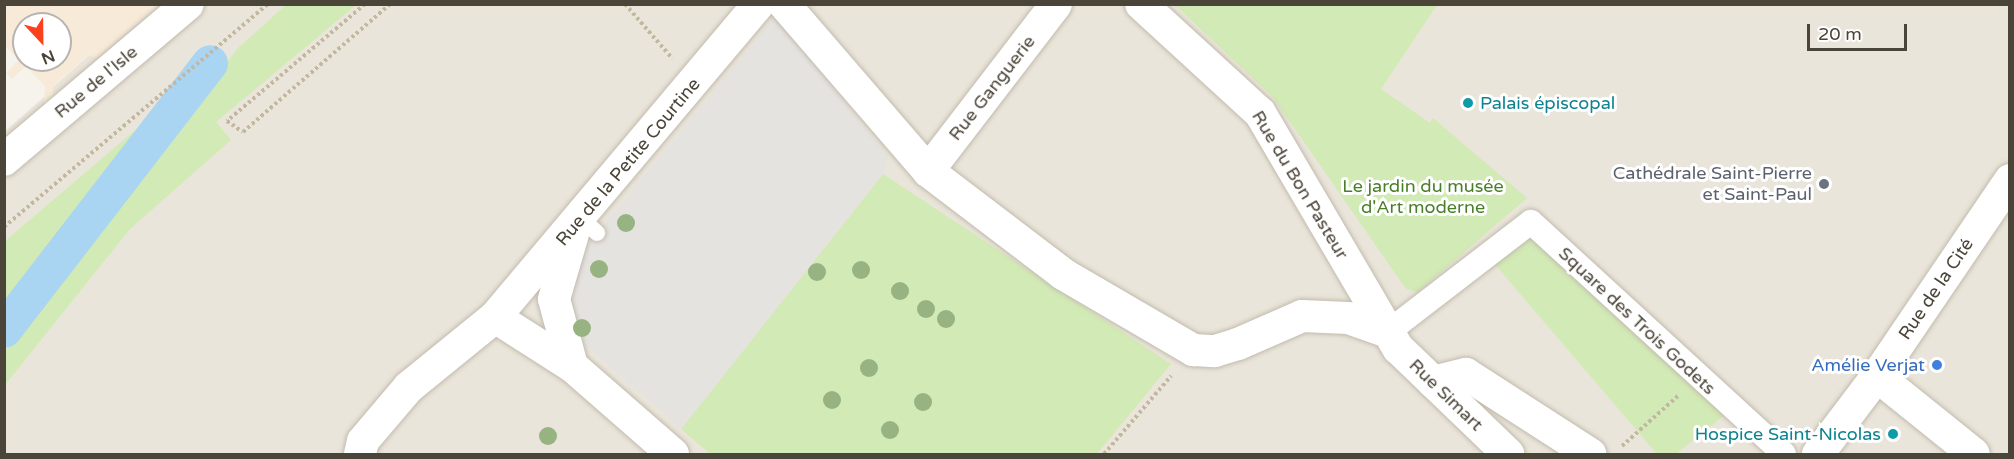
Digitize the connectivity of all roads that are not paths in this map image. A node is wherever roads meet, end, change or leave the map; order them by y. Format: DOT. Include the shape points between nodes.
graph roads {
  1 [pos="188,4"];
  2 [pos="759,4"];
  3 [pos="784,4"];
  4 [pos="1056,4"];
  5 [pos="1141,4"];
  6 [pos="4,160"];
  7 [pos="928,171"];
  8 [pos="2008,187"];
  9 [pos="584,226"];
  10 [pos="495,317"];
  11 [pos="1388,332"];
  12 [pos="572,366"];
  13 [pos="1877,376"];
  14 [pos="1433,382"];
  15 [pos="360,454"];
  16 [pos="673,454"];
  17 [pos="1508,454"];
  18 [pos="1590,454"];
  19 [pos="1784,454"];
  20 [pos="1818,454"];
  21 [pos="1974,454"];
  1 -- 6 [label="street, Rue de l'Isle"];
  2 -- 9 [label="street, Rue de la Petite Courtine"];
  3 -- 7 [label="street"];
  4 -- 7 [label="street, Rue Ganguerie"];
  5 -- 11 [label="street, Rue du Bon Pasteur" via="1260,113"];
  7 -- 11 [label="street" via="1063,274 1193,350 1215,351 1238,344 1302,316 1348,318"];
  8 -- 13 [label="street, Rue de la Cité"];
  9 -- 10 [label="street, Rue de la Petite Courtine"];
  9 -- 12 [label="street" via="554,299"];
  10 -- 12 [label="street"];
  10 -- 15 [label="street, Rue de la Petite Courtine" via="409,387 363,441"];
  11 -- 14 [label="street, Rue Simart" via="1398,348"];
  11 -- 19 [label="street, Square des Trois Godets" via="1531,222"];
  12 -- 16 [label="street"];
  13 -- 20 [label="street, Rue de la Cité"];
  13 -- 21 [label="street"];
  14 -- 17 [label="street, Rue Simart"];
  14 -- 18 [label="street" via="1466,374"];
}
